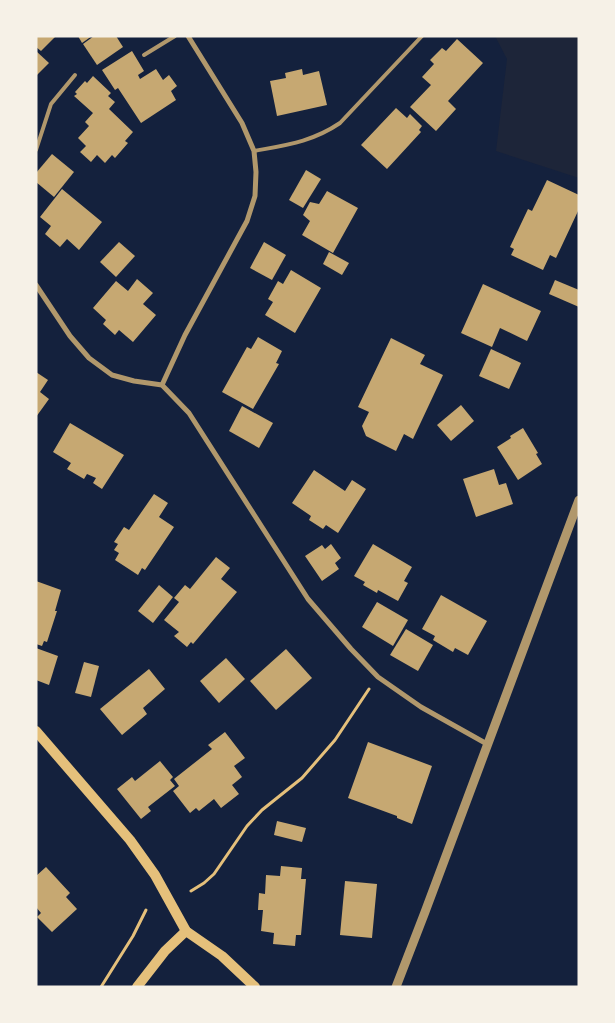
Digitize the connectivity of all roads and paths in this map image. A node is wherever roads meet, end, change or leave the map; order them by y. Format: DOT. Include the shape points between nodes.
graph roads {
  1 [pos="175,36"];
  2 [pos="188,36"];
  3 [pos="422,36"];
  4 [pos="144,55"];
  5 [pos="75,75"];
  6 [pos="36,150"];
  7 [pos="254,151"];
  8 [pos="36,285"];
  9 [pos="162,385"];
  10 [pos="579,500"];
  11 [pos="378,677"];
  12 [pos="36,731"];
  13 [pos="487,744"];
  14 [pos="190,891"];
  15 [pos="146,910"];
  16 [pos="186,930"];
  17 [pos="101,987"];
  18 [pos="138,987"];
  19 [pos="254,987"];
  20 [pos="396,987"];
  1 -- 4 [label="lane"];
  2 -- 7 [label="street" via="242,123"];
  3 -- 7 [label="lane" via="340,124 307,140"];
  5 -- 6 [label="lane" via="51,104"];
  7 -- 9 [label="street" via="255,196 247,221 185,335"];
  8 -- 9 [label="street" via="70,336 90,358 112,375"];
  9 -- 11 [label="street" via="189,413 308,599"];
  10 -- 13 [label="street"];
  11 -- 13 [label="street" via="421,707"];
  11 -- 14 [label="path" via="340,733 308,770 247,826 214,874"];
  12 -- 16 [label="main road" via="130,840 160,883"];
  13 -- 20 [label="street"];
  15 -- 17 [label="path"];
  16 -- 18 [label="main road" via="165,950"];
  16 -- 19 [label="main road" via="222,956"];
}
